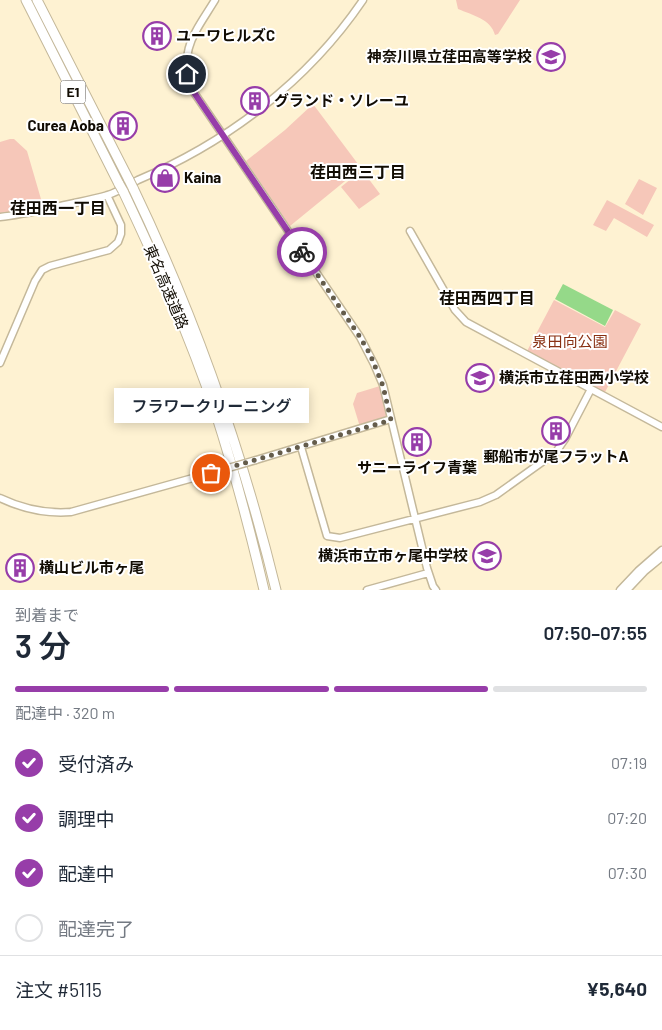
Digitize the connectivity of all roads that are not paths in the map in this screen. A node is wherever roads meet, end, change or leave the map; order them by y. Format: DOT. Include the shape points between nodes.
graph roads {
  1 [pos="26,0"];
  2 [pos="38,0"];
  3 [pos="215,0"];
  4 [pos="363,0"];
  5 [pos="223,136"];
  6 [pos="107,195"];
  7 [pos="0,217"];
  8 [pos="410,231"];
  9 [pos="0,363"];
  10 [pos="591,389"];
  11 [pos="391,420"];
  12 [pos="662,427"];
  13 [pos="301,447"];
  14 [pos="0,500"];
  15 [pos="415,519"];
  16 [pos="662,550"];
  17 [pos="662,557"];
  18 [pos="428,573"];
  19 [pos="264,590"];
  20 [pos="276,590"];
  21 [pos="368,590"];
  22 [pos="436,590"];
  23 [pos="620,590"];
  24 [pos="627,590"];
  1 -- 19 [label="highway, 東名高速道路 / E1" via="121,188 198,365 243,504"];
  2 -- 20 [label="highway, 東名高速道路 / E1" via="166,258 208,362 241,461"];
  3 -- 5 [label="street" via="191,39 186,66 193,91"];
  4 -- 5 [label="street" via="304,71"];
  5 -- 6 [label="street" via="186,158"];
  5 -- 11 [label="street" via="360,337 380,377"];
  6 -- 7 [label="street"];
  6 -- 9 [label="street" via="121,225 118,242 108,250 42,270"];
  8 -- 10 [label="street" via="455,310 466,322"];
  10 -- 12 [label="street"];
  10 -- 15 [label="street" via="556,452 524,476 480,502"];
  11 -- 13 [label="street"];
  11 -- 15 [label="street"];
  13 -- 14 [label="street, bridge" via="71,512 35,511"];
  13 -- 15 [label="street" via="327,536 340,538"];
  15 -- 18 [label="street"];
  16 -- 23 [label="street"];
  17 -- 24 [label="street"];
  18 -- 21 [label="street"];
  18 -- 22 [label="street"];
}
